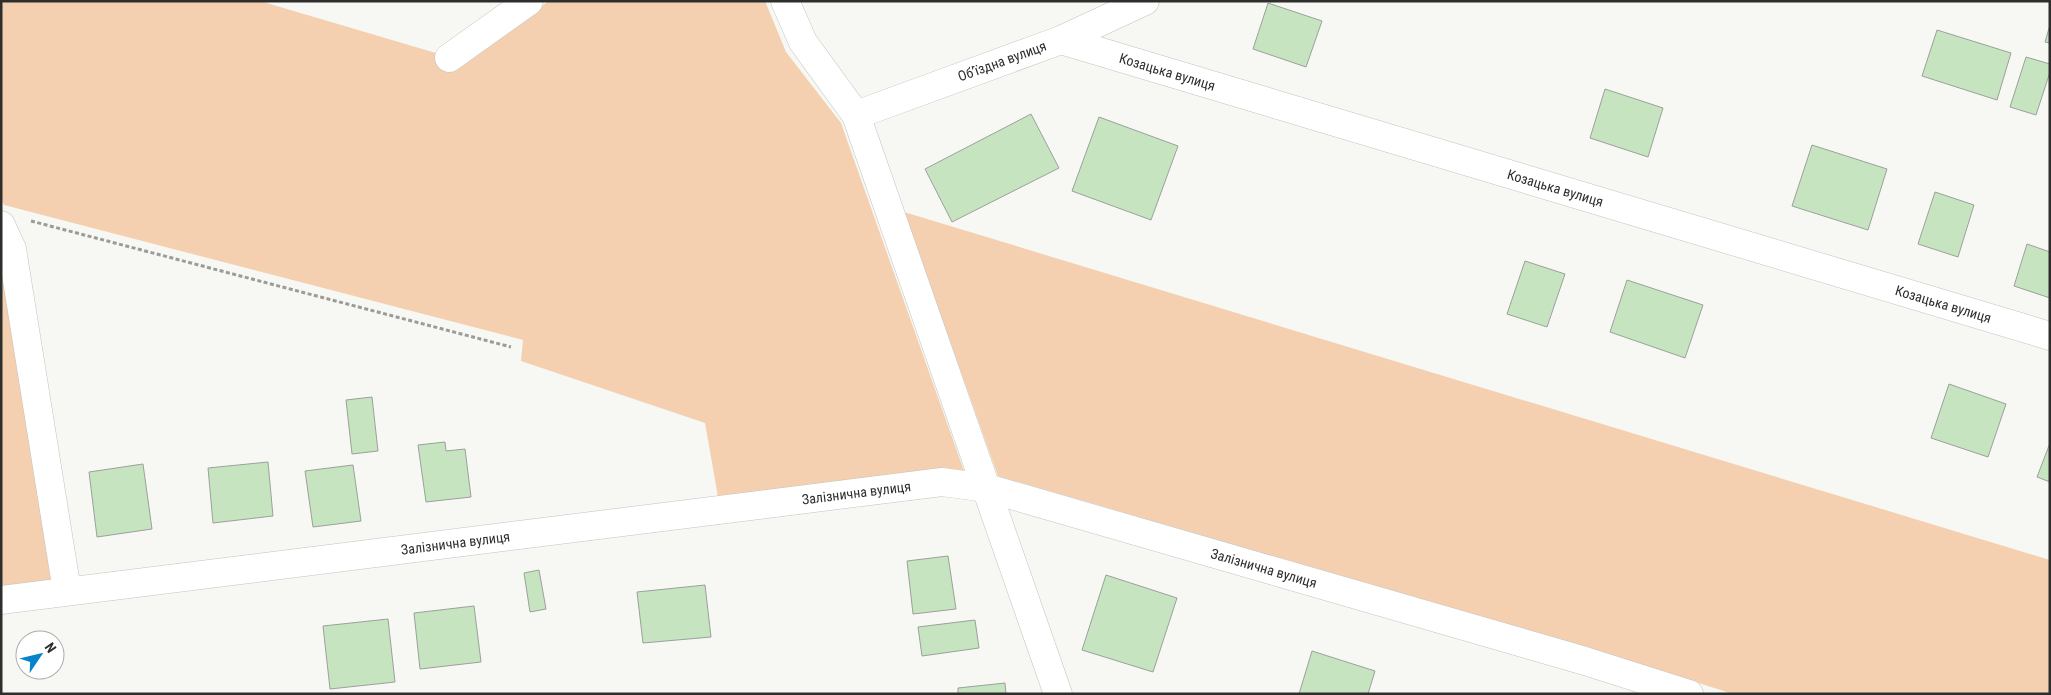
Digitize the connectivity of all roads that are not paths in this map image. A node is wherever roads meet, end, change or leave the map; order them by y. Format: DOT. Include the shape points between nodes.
graph roads {
  1 [pos="529,1"];
  2 [pos="785,1"];
  3 [pos="1146,1"];
  4 [pos="1061,40"];
  5 [pos="449,58"];
  6 [pos="856,115"];
  7 [pos="1,225"];
  8 [pos="2050,336"];
  9 [pos="987,488"];
  10 [pos="67,591"];
  11 [pos="1,600"];
  12 [pos="1058,694"];
  13 [pos="1689,694"];
  1 -- 5 [label="street"];
  2 -- 6 [label="street" via="803,42"];
  3 -- 4 [label="street, Обʼїздна вулиця"];
  4 -- 6 [label="street, Обʼїздна вулиця"];
  4 -- 8 [label="street, Козацька вулиця"];
  6 -- 9 [label="street"];
  7 -- 10 [label="street" via="12,249"];
  9 -- 10 [label="street, Залізнична вулиця" via="942,482"];
  9 -- 12 [label="street"];
  9 -- 13 [label="street, Залізнична вулиця"];
  10 -- 11 [label="street, Залізнична вулиця"];
}
